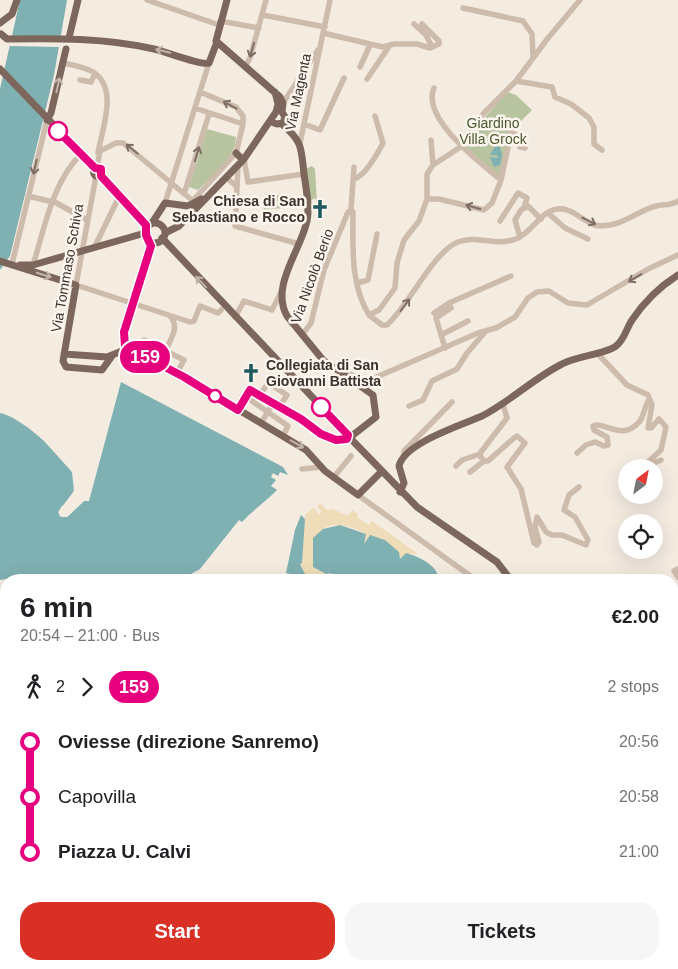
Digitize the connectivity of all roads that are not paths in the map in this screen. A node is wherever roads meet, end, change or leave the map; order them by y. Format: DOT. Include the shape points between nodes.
graph roads {
  1 [pos="17,0"];
  2 [pos="78,0"];
  3 [pos="147,0"];
  4 [pos="227,0"];
  5 [pos="266,0"];
  6 [pos="330,0"];
  7 [pos="580,0"];
  8 [pos="463,8"];
  9 [pos="263,15"];
  10 [pos="3,22"];
  11 [pos="220,23"];
  12 [pos="414,24"];
  13 [pos="422,24"];
  14 [pos="259,28"];
  15 [pos="324,30"];
  16 [pos="1,34"];
  17 [pos="66,39"];
  18 [pos="217,42"];
  19 [pos="370,44"];
  20 [pos="321,46"];
  21 [pos="387,46"];
  22 [pos="432,47"];
  23 [pos="66,49"];
  24 [pos="533,60"];
  25 [pos="63,63"];
  26 [pos="209,63"];
  27 [pos="246,65"];
  28 [pos="360,67"];
  29 [pos="2,73"];
  30 [pos="95,74"];
  31 [pos="344,78"];
  32 [pos="367,79"];
  33 [pos="80,80"];
  34 [pos="516,81"];
  35 [pos="434,88"];
  36 [pos="200,92"];
  37 [pos="274,92"];
  38 [pos="283,103"];
  39 [pos="195,108"];
  40 [pos="209,114"];
  41 [pos="375,116"];
  42 [pos="277,118"];
  43 [pos="46,119"];
  44 [pos="243,124"];
  45 [pos="304,124"];
  46 [pos="431,140"];
  47 [pos="300,142"];
  48 [pos="460,147"];
  49 [pos="525,148"];
  50 [pos="602,150"];
  51 [pos="81,154"];
  52 [pos="98,154"];
  53 [pos="242,158"];
  54 [pos="433,165"];
  55 [pos="354,167"];
  56 [pos="97,172"];
  57 [pos="304,174"];
  58 [pos="226,177"];
  59 [pos="354,178"];
  60 [pos="501,180"];
  61 [pos="172,184"];
  62 [pos="237,186"];
  63 [pos="184,194"];
  64 [pos="28,196"];
  65 [pos="119,199"];
  66 [pos="427,199"];
  67 [pos="53,201"];
  68 [pos="678,201"];
  69 [pos="194,202"];
  70 [pos="165,203"];
  71 [pos="524,208"];
  72 [pos="351,210"];
  73 [pos="548,213"];
  74 [pos="158,214"];
  75 [pos="541,219"];
  76 [pos="87,220"];
  77 [pos="500,221"];
  78 [pos="184,222"];
  79 [pos="147,225"];
  80 [pos="377,234"];
  81 [pos="164,236"];
  82 [pos="520,237"];
  83 [pos="588,239"];
  84 [pos="150,241"];
  85 [pos="299,244"];
  86 [pos="94,248"];
  87 [pos="82,252"];
  88 [pos="678,256"];
  89 [pos="0,261"];
  90 [pos="11,264"];
  91 [pos="32,265"];
  92 [pos="678,275"];
  93 [pos="511,276"];
  94 [pos="357,283"];
  95 [pos="76,285"];
  96 [pos="282,288"];
  97 [pos="132,303"];
  98 [pos="449,303"];
  99 [pos="223,308"];
  100 [pos="434,313"];
  101 [pos="370,315"];
  102 [pos="170,316"];
  103 [pos="235,317"];
  104 [pos="468,321"];
  105 [pos="486,331"];
  106 [pos="302,335"];
  107 [pos="441,335"];
  108 [pos="144,340"];
  109 [pos="66,342"];
  110 [pos="445,348"];
  111 [pos="128,349"];
  112 [pos="166,350"];
  113 [pos="597,352"];
  114 [pos="64,354"];
  115 [pos="79,355"];
  116 [pos="112,356"];
  117 [pos="339,372"];
  118 [pos="177,374"];
  119 [pos="260,395"];
  120 [pos="246,397"];
  121 [pos="649,399"];
  122 [pos="274,402"];
  123 [pos="452,402"];
  124 [pos="503,404"];
  125 [pos="280,406"];
  126 [pos="409,406"];
  127 [pos="238,410"];
  128 [pos="268,411"];
  129 [pos="261,423"];
  130 [pos="283,436"];
  131 [pos="350,437"];
  132 [pos="578,452"];
  133 [pos="480,454"];
  134 [pos="351,456"];
  135 [pos="404,457"];
  136 [pos="312,458"];
  137 [pos="651,459"];
  138 [pos="484,461"];
  139 [pos="456,466"];
  140 [pos="322,467"];
  141 [pos="382,471"];
  142 [pos="470,472"];
  143 [pos="333,478"];
  144 [pos="579,487"];
  145 [pos="400,492"];
  146 [pos="358,495"];
  147 [pos="467,574"];
  148 [pos="506,574"];
  1 -- 10 [label="main road" via="12,14"];
  2 -- 17 [label="main road"];
  3 -- 11 [label="street"];
  4 -- 11 [label="main road"];
  5 -- 9 [label="street"];
  6 -- 15 [label="street, Via Magenta"];
  7 -- 24 [label="street"];
  8 -- 24 [label="street" via="525,22 532,34"];
  9 -- 14 [label="street"];
  9 -- 15 [label="street"];
  10 -- 16 [label="main road"];
  11 -- 14 [label="street"];
  11 -- 18 [label="main road"];
  12 -- 22 [label="street" via="426,35"];
  13 -- 22 [label="street" via="440,42"];
  14 -- 27 [label="street, one-way"];
  15 -- 19 [label="street"];
  15 -- 20 [label="street, Via Magenta"];
  16 -- 17 [label="main road" via="5,39"];
  26 -- 17 [label="main road, one-way" via="204,65 133,45"];
  18 -- 26 [label="main road"];
  18 -- 27 [label="main road"];
  19 -- 21 [label="street"];
  19 -- 28 [label="street"];
  20 -- 38 [label="street"];
  20 -- 45 [label="street, Via Magenta"];
  21 -- 22 [label="street"];
  21 -- 32 [label="street"];
  23 -- 25 [label="main road"];
  24 -- 34 [label="street"];
  25 -- 30 [label="street"];
  43 -- 25 [label="main road, one-way"];
  26 -- 36 [label="street"];
  27 -- 37 [label="main road"];
  29 -- 43 [label="main road"];
  30 -- 33 [label="street" via="91,82"];
  30 -- 52 [label="street, Via Tommaso Schiva" via="103,82 108,97"];
  31 -- 45 [label="street" via="320,130"];
  34 -- 48 [label="street" via="484,113"];
  34 -- 50 [label="street" via="552,87 555,98 583,112 594,125 594,144"];
  35 -- 48 [label="street" via="432,106"];
  36 -- 39 [label="street"];
  44 -- 36 [label="street, one-way" via="243,116 236,107"];
  37 -- 38 [label="main road"];
  37 -- 42 [label="main road" via="278,100"];
  38 -- 42 [label="main road"];
  39 -- 40 [label="street"];
  39 -- 61 [label="street"];
  40 -- 44 [label="street"];
  63 -- 40 [label="street, one-way"];
  41 -- 59 [label="street" via="383,143 370,164 358,178"];
  42 -- 47 [label="main road"];
  42 -- 53 [label="main road"];
  43 -- 51 [label="main road"];
  43 -- 64 [label="street, one-way"];
  44 -- 53 [label="street"];
  45 -- 47 [label="street, Via Magenta"];
  46 -- 54 [label="street"];
  47 -- 57 [label="main road"];
  48 -- 54 [label="street"];
  48 -- 60 [label="street"];
  49 -- 60 [label="street" via="511,133"];
  51 -- 56 [label="main road"];
  51 -- 67 [label="street" via="61,180"];
  52 -- 56 [label="street, Via Tommaso Schiva"];
  61 -- 52 [label="street, one-way" via="128,144 116,143"];
  53 -- 57 [label="street" via="248,182"];
  53 -- 58 [label="main road"];
  53 -- 62 [label="street"];
  53 -- 69 [label="main road"];
  54 -- 66 [label="street" via="426,177"];
  55 -- 59 [label="street"];
  56 -- 65 [label="main road"];
  56 -- 76 [label="street, Via Tommaso Schiva"];
  57 -- 85 [label="main road" via="308,212"];
  58 -- 62 [label="street"];
  58 -- 78 [label="main road"];
  59 -- 72 [label="street"];
  60 -- 66 [label="street, one-way" via="492,203 484,210"];
  61 -- 63 [label="street"];
  61 -- 70 [label="street"];
  62 -- 85 [label="street" via="235,226"];
  63 -- 69 [label="street"];
  64 -- 67 [label="street"];
  64 -- 90 [label="street"];
  65 -- 79 [label="main road"];
  65 -- 86 [label="street"];
  66 -- 101 [label="street" via="419,221 404,240 395,288"];
  67 -- 76 [label="street"];
  67 -- 91 [label="street"];
  73 -- 68 [label="street, one-way" via="564,209 603,226"];
  69 -- 70 [label="main road"];
  69 -- 78 [label="main road"];
  70 -- 74 [label="main road"];
  71 -- 75 [label="street" via="528,206"];
  71 -- 77 [label="street" via="527,198 518,193"];
  71 -- 82 [label="street" via="515,220"];
  72 -- 94 [label="street, Via Nicolò Berio" via="353,267"];
  72 -- 106 [label="street, Via Nicolò Berio" via="324,270 310,323"];
  73 -- 75 [label="street"];
  73 -- 83 [label="street" via="565,228"];
  74 -- 79 [label="main road"];
  74 -- 79 [label="main road"];
  75 -- 82 [label="street"];
  76 -- 87 [label="street, Via Tommaso Schiva"];
  78 -- 81 [label="main road"];
  79 -- 81 [label="main road" via="161,225"];
  79 -- 84 [label="main road"];
  79 -- 86 [label="main road"];
  80 -- 94 [label="street" via="368,280"];
  81 -- 84 [label="main road" via="156,242"];
  99 -- 81 [label="main road, one-way"];
  101 -- 82 [label="street, one-way" via="382,326 387,325 405,306 433,264 457,242 465,239 503,243"];
  84 -- 97 [label="main road" via="150,251"];
  85 -- 96 [label="main road"];
  86 -- 87 [label="main road"];
  87 -- 91 [label="main road"];
  87 -- 95 [label="street, Via Tommaso Schiva"];
  88 -- 105 [label="street, one-way" via="586,305 568,303 549,292 537,292 528,298 517,315"];
  89 -- 90 [label="main road"];
  90 -- 91 [label="main road"];
  90 -- 95 [label="main road, one-way"];
  92 -- 113 [label="main road" via="642,306 621,342 614,348"];
  93 -- 98 [label="street"];
  94 -- 101 [label="street, Via Nicolò Berio" via="363,305"];
  95 -- 97 [label="street"];
  95 -- 109 [label="main road, Via Tommaso Schiva"];
  96 -- 103 [label="street" via="272,310 244,301"];
  96 -- 106 [label="main road" via="285,312"];
  97 -- 102 [label="street"];
  97 -- 111 [label="main road" via="123,336"];
  98 -- 100 [label="street"];
  98 -- 107 [label="street" via="451,308 436,318"];
  99 -- 102 [label="street" via="218,313 200,306 192,322"];
  99 -- 103 [label="main road"];
  102 -- 112 [label="street" via="176,324"];
  103 -- 131 [label="main road"];
  104 -- 107 [label="street"];
  105 -- 110 [label="street"];
  105 -- 126 [label="street" via="457,369 432,381 423,400"];
  106 -- 117 [label="main road" via="323,360"];
  107 -- 110 [label="street"];
  108 -- 112 [label="street"];
  109 -- 114 [label="main road, Via Tommaso Schiva"];
  109 -- 115 [label="main road"];
  110 -- 117 [label="street" via="370,379"];
  111 -- 116 [label="main road"];
  111 -- 118 [label="main road"];
  112 -- 118 [label="street" via="184,360"];
  113 -- 121 [label="street" via="627,385 645,392"];
  113 -- 124 [label="main road" via="561,364"];
  114 -- 115 [label="main road"];
  114 -- 116 [label="main road, Via Tommaso Schiva" via="64,364 70,368 102,370"];
  115 -- 116 [label="main road"];
  117 -- 131 [label="main road" via="374,397 376,417"];
  118 -- 127 [label="main road"];
  119 -- 120 [label="street" via="250,390"];
  119 -- 122 [label="street"];
  119 -- 125 [label="street" via="268,383 287,395"];
  120 -- 127 [label="street"];
  120 -- 128 [label="street"];
  121 -- 132 [label="street" via="640,420 629,429 618,431 598,424 593,426 594,430 607,437 608,445 595,442"];
  121 -- 137 [label="street" via="652,405 648,428 657,419 666,427 661,450"];
  122 -- 125 [label="street"];
  122 -- 128 [label="street"];
  123 -- 135 [label="street" via="404,451"];
  124 -- 133 [label="street" via="507,418"];
  124 -- 135 [label="main road" via="437,434"];
  125 -- 131 [label="street" via="321,434 336,440"];
  127 -- 129 [label="main road"];
  128 -- 129 [label="street"];
  128 -- 130 [label="street" via="288,426"];
  129 -- 130 [label="main road"];
  130 -- 136 [label="main road, one-way" via="306,450"];
  131 -- 141 [label="main road"];
  133 -- 138 [label="street"];
  133 -- 139 [label="street" via="462,460"];
  134 -- 143 [label="street"];
  135 -- 145 [label="main road" via="399,466 404,483"];
  136 -- 140 [label="main road"];
  136 -- 140 [label="street" via="305,468"];
  138 -- 142 [label="street"];
  138 -- 144 [label="street" via="514,438 520,437 525,443 508,465 521,489 529,528 537,545 536,517 552,536 562,535 586,544 588,540 575,517 564,510 569,494"];
  140 -- 143 [label="main road"];
  141 -- 145 [label="main road"];
  141 -- 146 [label="main road"];
  143 -- 146 [label="main road"];
  145 -- 148 [label="main road" via="497,562"];
  146 -- 147 [label="street"];
}
